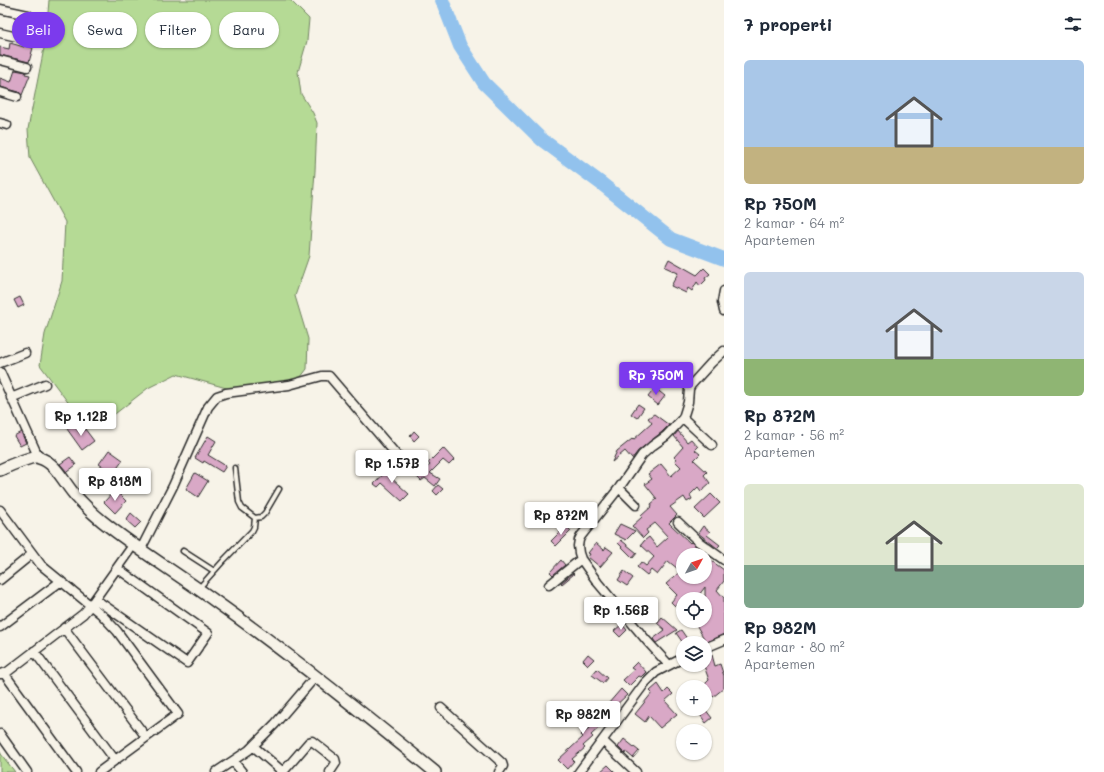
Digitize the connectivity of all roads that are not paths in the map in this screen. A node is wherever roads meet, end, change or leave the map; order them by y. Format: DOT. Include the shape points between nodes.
graph roads {
  1 [pos="0,9"];
  2 [pos="14,12"];
  3 [pos="0,33"];
  4 [pos="12,36"];
  5 [pos="0,60"];
  6 [pos="27,67"];
  7 [pos="0,92"];
  8 [pos="17,96"];
  9 [pos="724,291"];
  10 [pos="724,311"];
  11 [pos="724,351"];
  12 [pos="25,353"];
  13 [pos="0,363"];
  14 [pos="0,372"];
  15 [pos="45,384"];
  16 [pos="11,398"];
  17 [pos="683,418"];
  18 [pos="712,445"];
  19 [pos="38,456"];
  20 [pos="401,460"];
  21 [pos="235,468"];
  22 [pos="0,470"];
  23 [pos="619,488"];
  24 [pos="278,489"];
  25 [pos="636,505"];
  26 [pos="0,510"];
  27 [pos="255,518"];
  28 [pos="678,522"];
  29 [pos="137,546"];
  30 [pos="183,551"];
  31 [pos="32,554"];
  32 [pos="581,559"];
  33 [pos="724,560"];
  34 [pos="117,568"];
  35 [pos="214,571"];
  36 [pos="0,580"];
  37 [pos="61,581"];
  38 [pos="549,585"];
  39 [pos="198,590"];
  40 [pos="93,603"];
  41 [pos="0,627"];
  42 [pos="64,628"];
  43 [pos="724,640"];
  44 [pos="712,645"];
  45 [pos="34,651"];
  46 [pos="676,662"];
  47 [pos="670,665"];
  48 [pos="2,673"];
  49 [pos="316,676"];
  50 [pos="441,708"];
  51 [pos="0,734"];
  52 [pos="146,737"];
  53 [pos="603,741"];
  54 [pos="253,746"];
  55 [pos="115,760"];
  56 [pos="233,761"];
  57 [pos="27,772"];
  58 [pos="76,772"];
  59 [pos="99,772"];
  60 [pos="216,772"];
  61 [pos="242,772"];
  62 [pos="283,772"];
  63 [pos="330,772"];
  64 [pos="435,772"];
  65 [pos="499,772"];
  66 [pos="579,772"];
  67 [pos="636,772"];
  1 -- 2 [label="street"];
  3 -- 4 [label="street"];
  5 -- 6 [label="street"];
  7 -- 8 [label="street"];
  9 -- 10 [label="street"];
  11 -- 17 [label="street" via="691,385"];
  12 -- 13 [label="street"];
  14 -- 16 [label="street"];
  15 -- 16 [label="street"];
  16 -- 19 [label="street"];
  17 -- 18 [label="street"];
  17 -- 23 [label="street" via="642,455"];
  19 -- 22 [label="street"];
  19 -- 29 [label="street" via="50,463 90,510"];
  20 -- 29 [label="street" via="328,376 289,386 220,394 214,397 208,407 173,486"];
  21 -- 27 [label="lane" via="239,502 242,508"];
  23 -- 25 [label="street"];
  23 -- 32 [label="street" via="578,540"];
  24 -- 27 [label="lane" via="265,513"];
  26 -- 31 [label="street"];
  27 -- 35 [label="lane" via="252,531"];
  28 -- 33 [label="street" via="699,542"];
  29 -- 34 [label="street"];
  29 -- 39 [label="street"];
  30 -- 35 [label="lane"];
  31 -- 36 [label="street"];
  31 -- 37 [label="street"];
  32 -- 38 [label="street"];
  32 -- 47 [label="street" via="598,583"];
  34 -- 40 [label="street"];
  34 -- 40 [label="street" via="208,633 187,663"];
  35 -- 39 [label="lane"];
  37 -- 40 [label="street"];
  37 -- 41 [label="street"];
  39 -- 49 [label="street"];
  40 -- 42 [label="street"];
  40 -- 52 [label="street" via="117,631 178,714"];
  42 -- 45 [label="street"];
  42 -- 52 [label="street"];
  43 -- 44 [label="street"];
  45 -- 48 [label="street"];
  45 -- 55 [label="street"];
  46 -- 47 [label="street"];
  47 -- 53 [label="street" via="656,672 645,683"];
  48 -- 58 [label="street"];
  49 -- 54 [label="street"];
  49 -- 64 [label="street"];
  50 -- 65 [label="street" via="502,762 503,766"];
  51 -- 57 [label="street"];
  52 -- 55 [label="street"];
  53 -- 66 [label="street"];
  53 -- 67 [label="street"];
  54 -- 56 [label="street"];
  54 -- 62 [label="street"];
  55 -- 59 [label="street"];
  56 -- 60 [label="street"];
  56 -- 61 [label="street"];
  62 -- 63 [label="street" via="312,741 335,759 336,763"];
}
